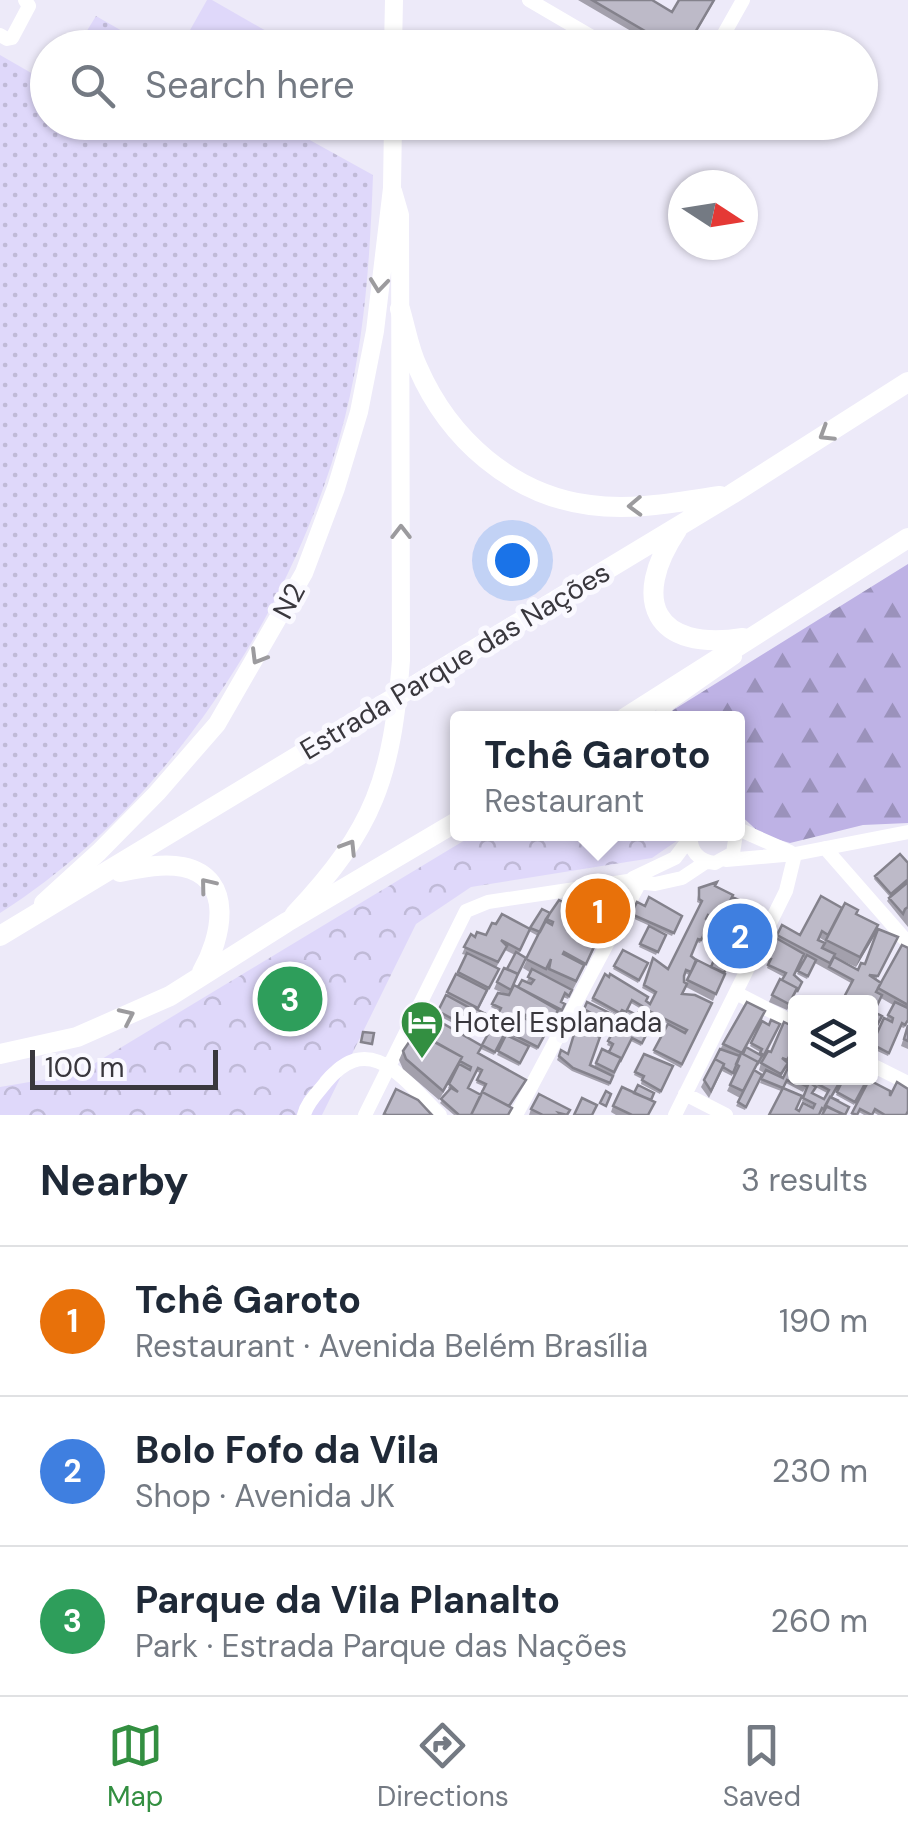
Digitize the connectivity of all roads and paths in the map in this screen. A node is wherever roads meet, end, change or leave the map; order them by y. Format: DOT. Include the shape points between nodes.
graph roads {
  1 [pos="25,0"];
  2 [pos="394,0"];
  3 [pos="529,0"];
  4 [pos="743,0"];
  5 [pos="393,30"];
  6 [pos="580,30"];
  7 [pos="726,30"];
  8 [pos="0,35"];
  9 [pos="393,140"];
  10 [pos="392,188"];
  11 [pos="400,310"];
  12 [pos="908,382"];
  13 [pos="732,494"];
  14 [pos="681,524"];
  15 [pos="908,538"];
  16 [pos="754,636"];
  17 [pos="635,711"];
  18 [pos="664,711"];
  19 [pos="450,827"];
  20 [pos="908,832"];
  21 [pos="745,834"];
  22 [pos="687,841"];
  23 [pos="692,841"];
  24 [pos="736,841"];
  25 [pos="826,848"];
  26 [pos="795,854"];
  27 [pos="726,860"];
  28 [pos="706,862"];
  29 [pos="102,876"];
  30 [pos="635,880"];
  31 [pos="287,922"];
  32 [pos="8,931"];
  33 [pos="908,943"];
  34 [pos="201,974"];
  35 [pos="736,993"];
  36 [pos="788,1020"];
  37 [pos="0,1054"];
  38 [pos="390,1067"];
  39 [pos="878,1068"];
  40 [pos="908,1084"];
  41 [pos="685,1094"];
  42 [pos="304,1115"];
  43 [pos="365,1115"];
  44 [pos="440,1115"];
  45 [pos="516,1115"];
  46 [pos="675,1115"];
  47 [pos="726,1115"];
  1 -- 8 [label="street" via="29,6 12,38"];
  2 -- 5 [label="main road"];
  3 -- 6 [label="street"];
  4 -- 7 [label="street"];
  9 -- 10 [label="main road, N2"];
  10 -- 11 [label="main road, N2" via="400,215"];
  10 -- 32 [label="main road, N2, one-way" via="359,412 304,573 217,724 99,852"];
  13 -- 11 [label="highway, one-way" via="589,505 504,473 480,456 433,399"];
  31 -- 11 [label="main road, N2, one-way" via="364,824 387,767 397,716"];
  12 -- 13 [label="highway, Estrada Parque das Nações, one-way"];
  13 -- 14 [label="highway, Estrada Parque das Nações"];
  14 -- 16 [label="highway" via="655,570 652,593 660,616 676,632 699,640"];
  14 -- 29 [label="highway, Estrada Parque das Nações"];
  15 -- 16 [label="highway"];
  16 -- 17 [label="highway"];
  16 -- 18 [label="street"];
  19 -- 31 [label="highway"];
  20 -- 25 [label="street"];
  21 -- 26 [label="street"];
  22 -- 30 [label="street" via="675,858"];
  23 -- 28 [label="street"];
  24 -- 27 [label="street"];
  25 -- 26 [label="street"];
  25 -- 33 [label="street"];
  26 -- 27 [label="street"];
  26 -- 35 [label="street" via="786,892"];
  27 -- 28 [label="street"];
  28 -- 30 [label="street" via="682,878"];
  29 -- 32 [label="highway, Estrada Parque das Nações"];
  34 -- 29 [label="highway, one-way" via="220,923 209,882 172,866"];
  30 -- 38 [label="street" via="466,910"];
  30 -- 45 [label="street"];
  31 -- 34 [label="highway"];
  37 -- 34 [label="highway, one-way" via="118,1021"];
  35 -- 36 [label="street"];
  35 -- 41 [label="street"];
  38 -- 42 [label="street" via="356,1058 336,1070"];
  38 -- 43 [label="street"];
  38 -- 44 [label="street"];
  39 -- 40 [label="street"];
  41 -- 46 [label="street"];
  41 -- 47 [label="street"];
}
